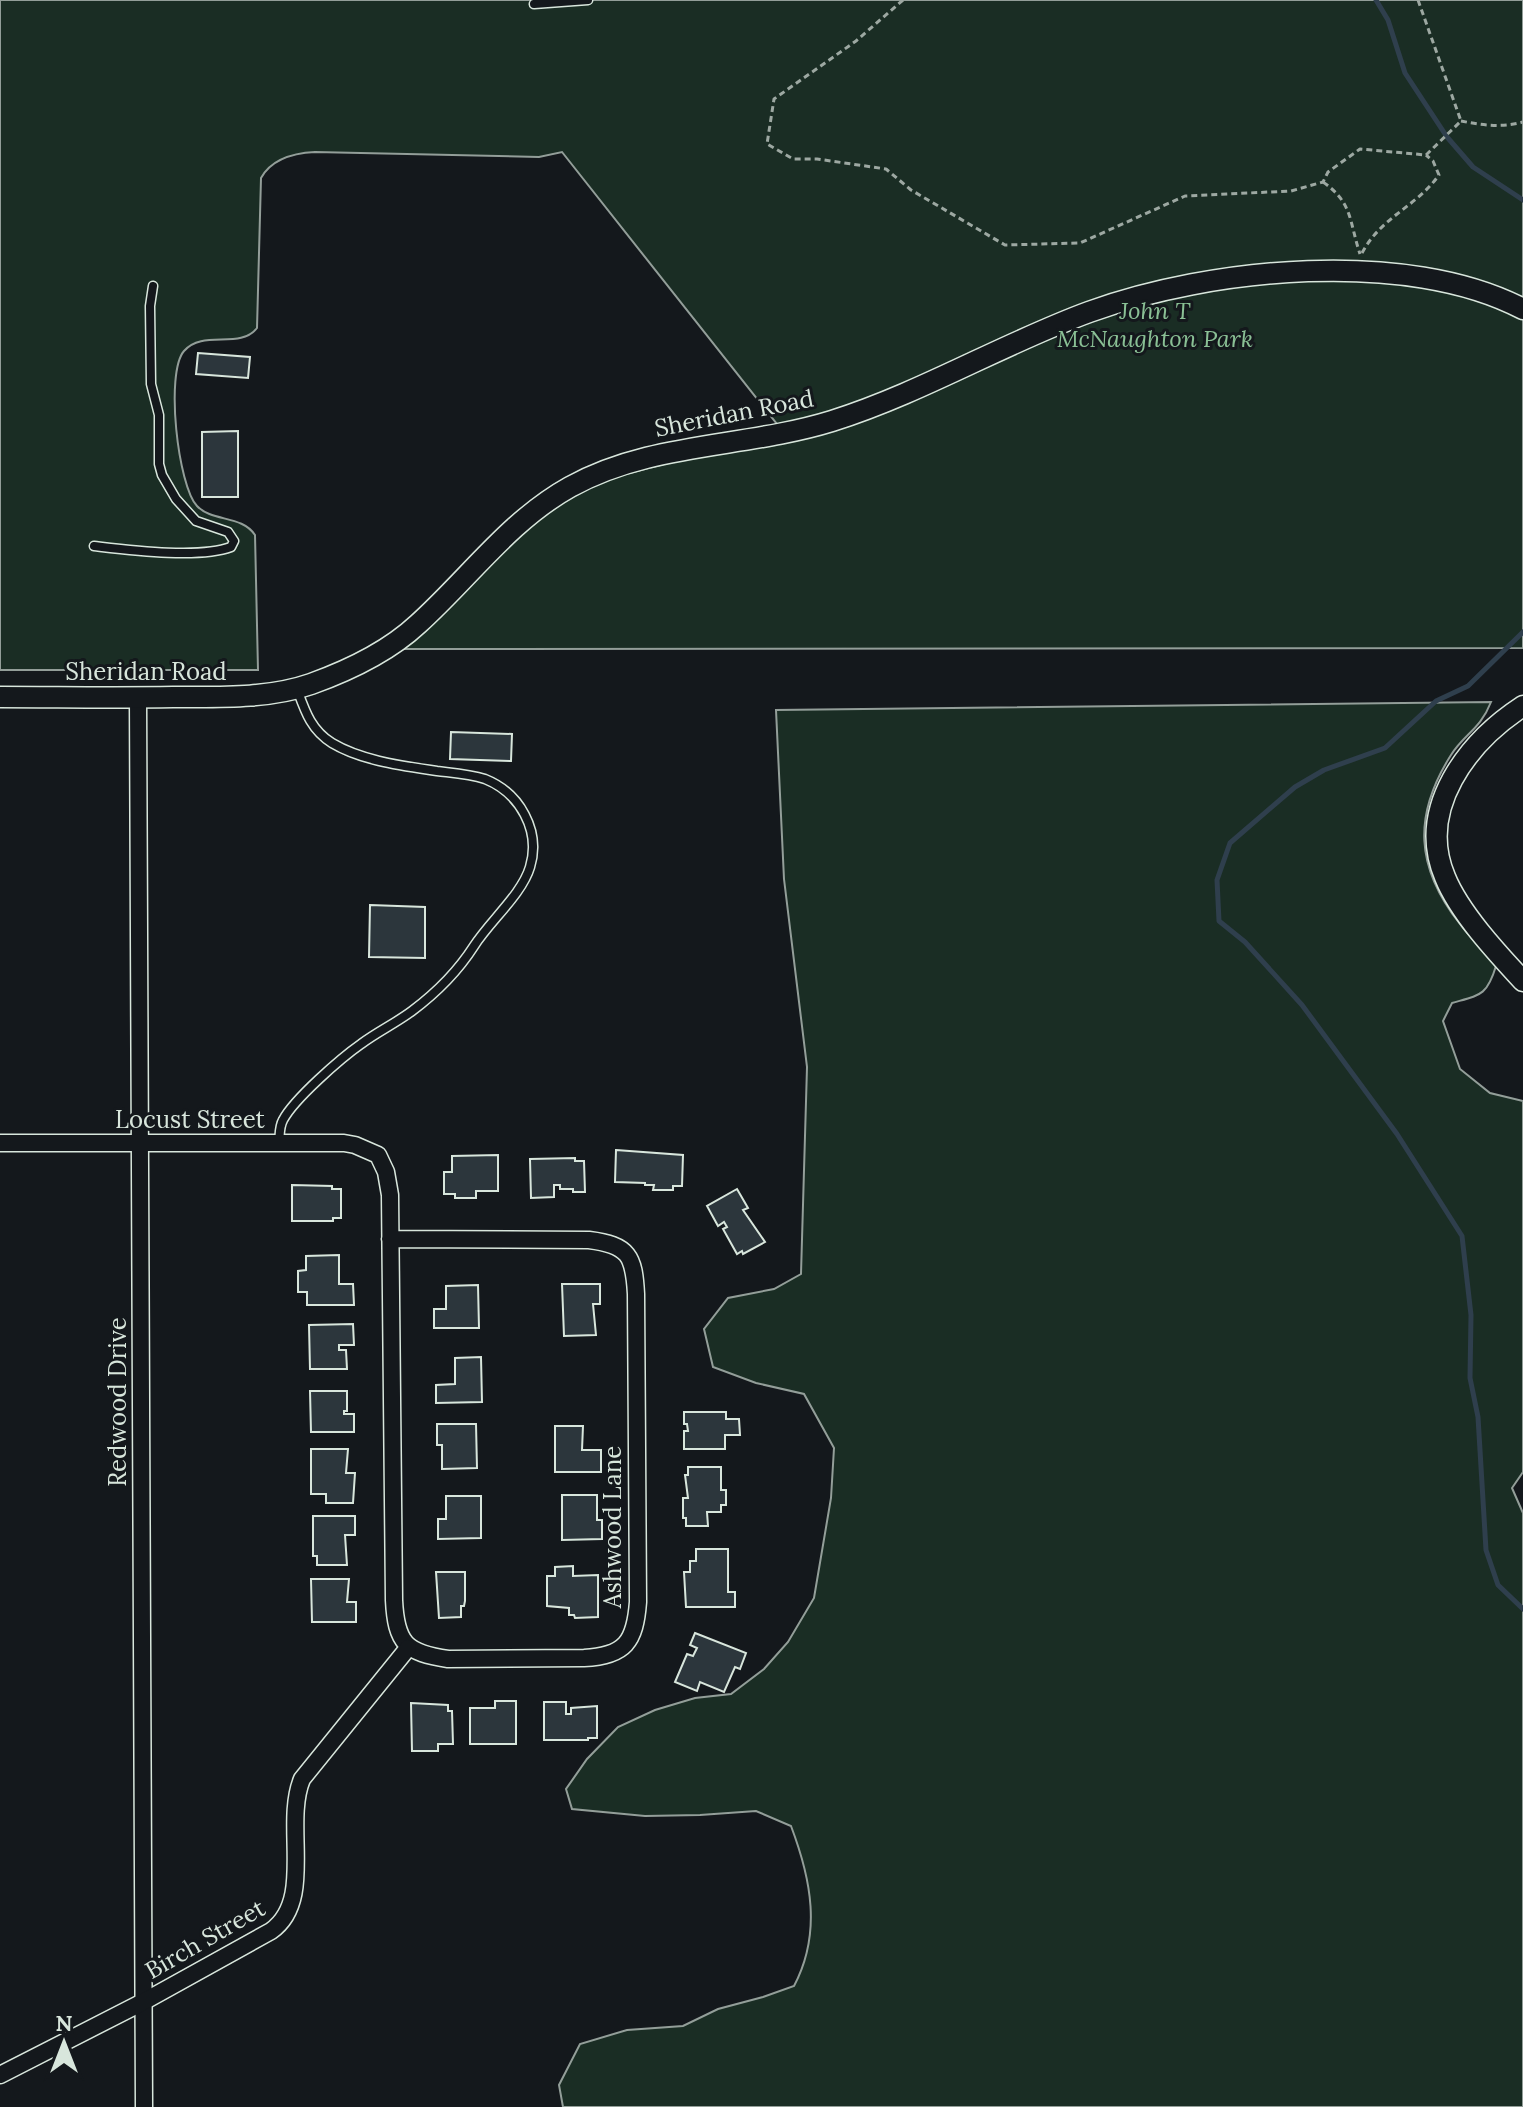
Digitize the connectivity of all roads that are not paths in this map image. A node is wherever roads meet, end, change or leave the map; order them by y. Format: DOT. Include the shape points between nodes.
graph roads {
  1 [pos="588,0"];
  2 [pos="534,4"];
  3 [pos="153,286"];
  4 [pos="1523,309"];
  5 [pos="94,546"];
  6 [pos="297,688"];
  7 [pos="0,697"];
  8 [pos="138,697"];
  9 [pos="1523,706"];
  10 [pos="1523,981"];
  11 [pos="0,1143"];
  12 [pos="140,1143"];
  13 [pos="279,1143"];
  14 [pos="390,1239"];
  15 [pos="408,1648"];
  16 [pos="143,2002"];
  17 [pos="0,2075"];
  18 [pos="144,2107"];
  1 -- 2 [label="lane"];
  3 -- 5 [label="lane" via="151,384 159,415 162,475 196,521 228,532 234,541 217,551"];
  4 -- 6 [label="street, Sheridan Road" via="1445,280 1366,271 1272,274 1121,302 845,417 762,438 661,453 584,479 514,526 416,626 385,649"];
  6 -- 8 [label="street, Sheridan Road" via="238,696"];
  6 -- 13 [label="lane" via="312,725 333,743 393,763 475,777 503,790 524,812 532,855 518,891 461,965 414,1010 358,1046 295,1105 280,1128"];
  7 -- 8 [label="street, Sheridan Road"];
  8 -- 12 [label="street, Redwood Drive"];
  9 -- 10 [label="street" via="1486,735 1458,769 1441,806 1436,837 1441,868 1457,899"];
  11 -- 12 [label="street, Locust Street"];
  12 -- 13 [label="street, Locust Street"];
  12 -- 16 [label="street, Redwood Drive"];
  13 -- 14 [label="street, Locust Street" via="355,1145 378,1155 389,1184"];
  14 -- 15 [label="street" via="394,1615"];
  14 -- 15 [label="street, Ashwood Lane" via="603,1242 627,1253 635,1270 638,1602 629,1640 610,1655 584,1658 448,1659"];
  15 -- 16 [label="street, Birch Street" via="302,1779 295,1799 295,1883 286,1919"];
  16 -- 17 [label="street, Birch Street"];
  16 -- 18 [label="street, Redwood Drive"];
}
